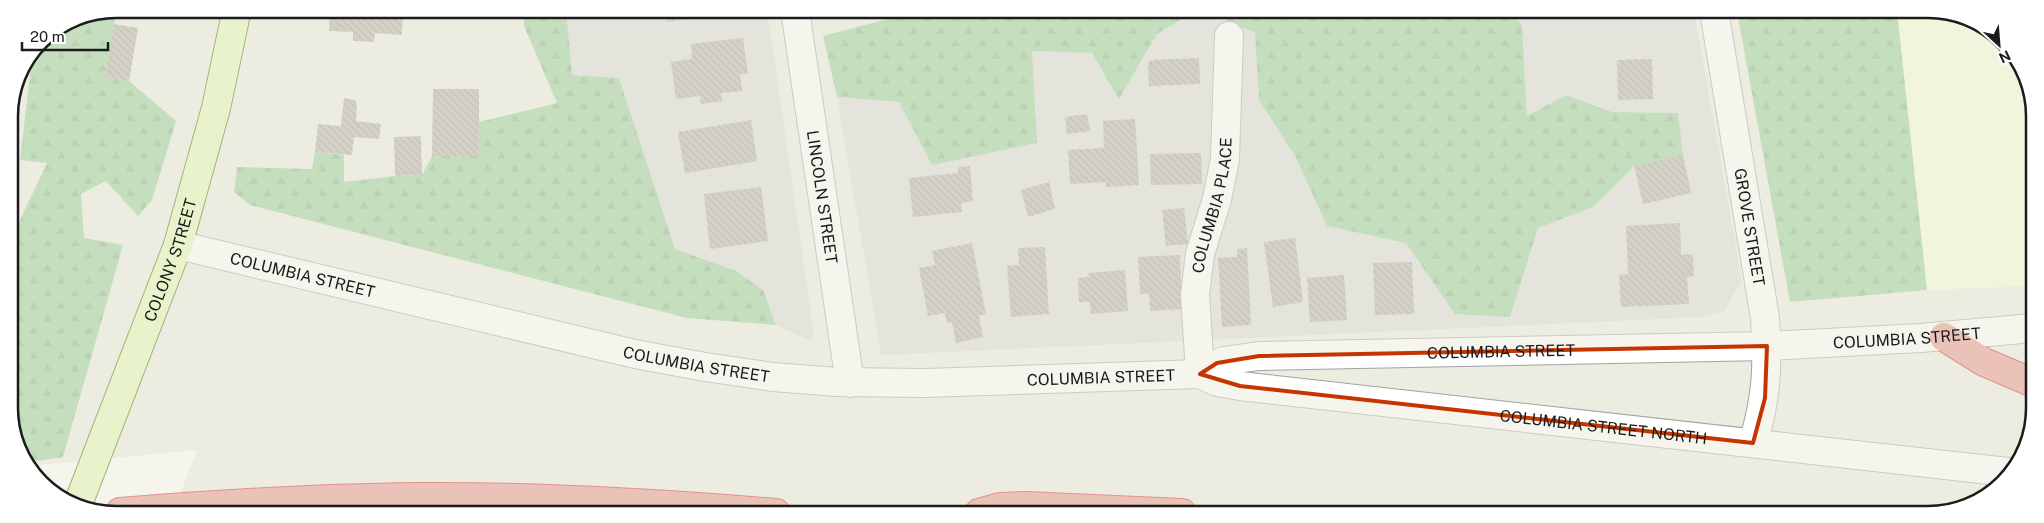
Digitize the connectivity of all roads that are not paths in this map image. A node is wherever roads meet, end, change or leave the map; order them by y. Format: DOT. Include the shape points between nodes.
graph roads {
  1 [pos="235,18"];
  2 [pos="796,18"];
  3 [pos="1715,18"];
  4 [pos="1229,36"];
  5 [pos="178,245"];
  6 [pos="2026,329"];
  7 [pos="1944,336"];
  8 [pos="1767,346"];
  9 [pos="1200,374"];
  10 [pos="2026,381"];
  11 [pos="850,383"];
  12 [pos="1753,443"];
  13 [pos="2003,471"];
  14 [pos="80,498"];
  15 [pos="211,506"];
  16 [pos="663,506"];
  1 -- 5 [label="main road, COLONY STREET" via="212,126"];
  2 -- 11 [label="street, LINCOLN STREET"];
  3 -- 8 [label="street, GROVE STREET" via="1761,291"];
  4 -- 9 [label="street, COLUMBIA PLACE" via="1225,159 1200,254 1195,294"];
  5 -- 11 [label="street, COLUMBIA STREET" via="634,354 773,377"];
  5 -- 14 [label="main road, COLONY STREET"];
  6 -- 7 [label="street, COLUMBIA STREET"];
  7 -- 8 [label="street, COLUMBIA STREET"];
  7 -- 10 [label="highway" via="1984,362"];
  8 -- 9 [label="street, COLUMBIA STREET" via="1269,356 1222,361"];
  8 -- 12 [label="street, GROVE STREET" via="1764,398"];
  9 -- 11 [label="street, COLUMBIA STREET" via="953,383"];
  9 -- 12 [label="street, COLUMBIA STREET NORTH" via="1217,382 1240,386"];
  12 -- 13 [label="street, COLUMBIA STREET NORTH"];
  15 -- 16 [label="highway" via="438,497"];
}
